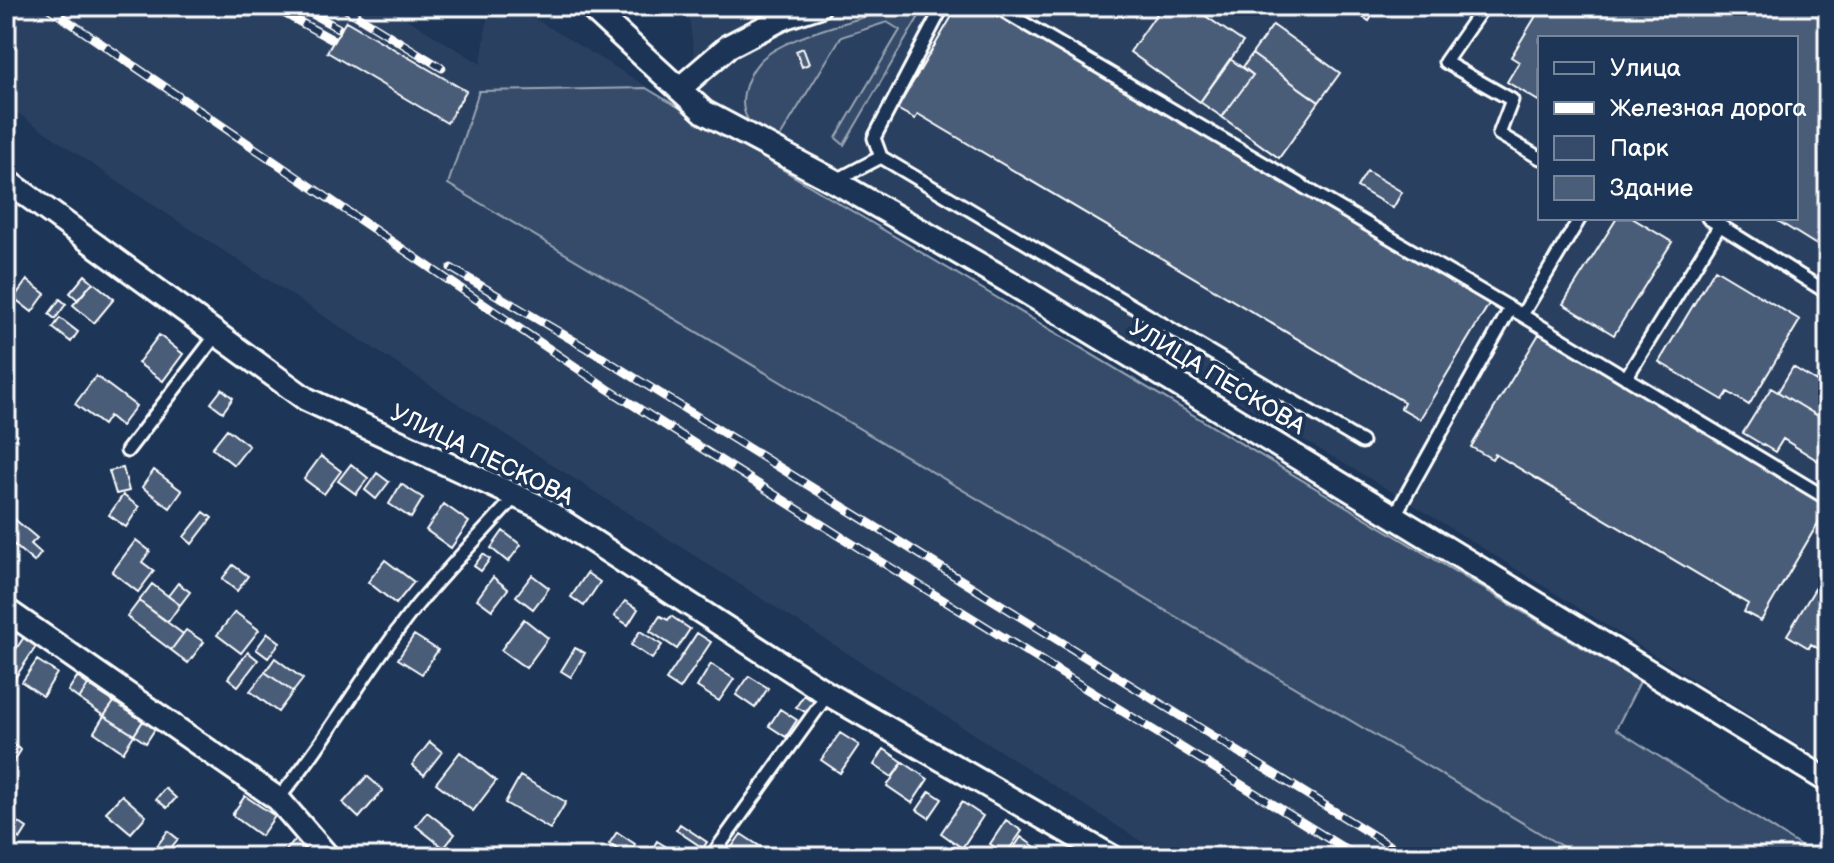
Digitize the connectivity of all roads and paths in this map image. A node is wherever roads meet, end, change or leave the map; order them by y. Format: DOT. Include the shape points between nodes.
graph roads {
  1 [pos="589,6"];
  2 [pos="819,6"];
  3 [pos="943,6"];
  4 [pos="995,6"];
  5 [pos="1484,6"];
  6 [pos="679,89"];
  7 [pos="881,157"];
  8 [pos="1538,157"];
  9 [pos="6,180"];
  10 [pos="834,181"];
  11 [pos="1579,220"];
  12 [pos="1711,220"];
  13 [pos="1720,225"];
  14 [pos="1828,293"];
  15 [pos="1510,309"];
  16 [pos="1522,315"];
  17 [pos="217,334"];
  18 [pos="1626,378"];
  19 [pos="1362,442"];
  20 [pos="127,451"];
  21 [pos="516,496"];
  22 [pos="1828,499"];
  23 [pos="1395,515"];
  24 [pos="6,610"];
  25 [pos="828,694"];
  26 [pos="1828,781"];
  27 [pos="278,799"];
  28 [pos="328,857"];
  29 [pos="711,857"];
  30 [pos="1112,857"];
  1 -- 6 [label="street, УЛИЦА ПЕСКОВА"];
  2 -- 6 [label="street" via="729,46"];
  3 -- 7 [label="lane" via="874,138"];
  4 -- 15 [label="lane"];
  5 -- 8 [label="lane" via="1445,62 1512,100 1499,134"];
  6 -- 10 [label="street, УЛИЦА ПЕСКОВА" via="704,112"];
  7 -- 10 [label="lane"];
  7 -- 19 [label="lane"];
  9 -- 17 [label="street, УЛИЦА ПЕСКОВА"];
  10 -- 23 [label="street, УЛИЦА ПЕСКОВА"];
  11 -- 16 [label="lane"];
  12 -- 13 [label="lane"];
  13 -- 14 [label="lane"];
  13 -- 18 [label="lane"];
  15 -- 16 [label="lane"];
  15 -- 23 [label="lane"];
  16 -- 18 [label="lane"];
  17 -- 20 [label="lane"];
  17 -- 21 [label="street, УЛИЦА ПЕСКОВА" via="306,399"];
  18 -- 22 [label="lane"];
  21 -- 25 [label="street, УЛИЦА ПЕСКОВА"];
  21 -- 27 [label="lane" via="417,605 311,760"];
  23 -- 26 [label="street, УЛИЦА ПЕСКОВА"];
  24 -- 27 [label="street"];
  25 -- 29 [label="lane"];
  25 -- 30 [label="street, УЛИЦА ПЕСКОВА"];
  27 -- 28 [label="street"];
}
